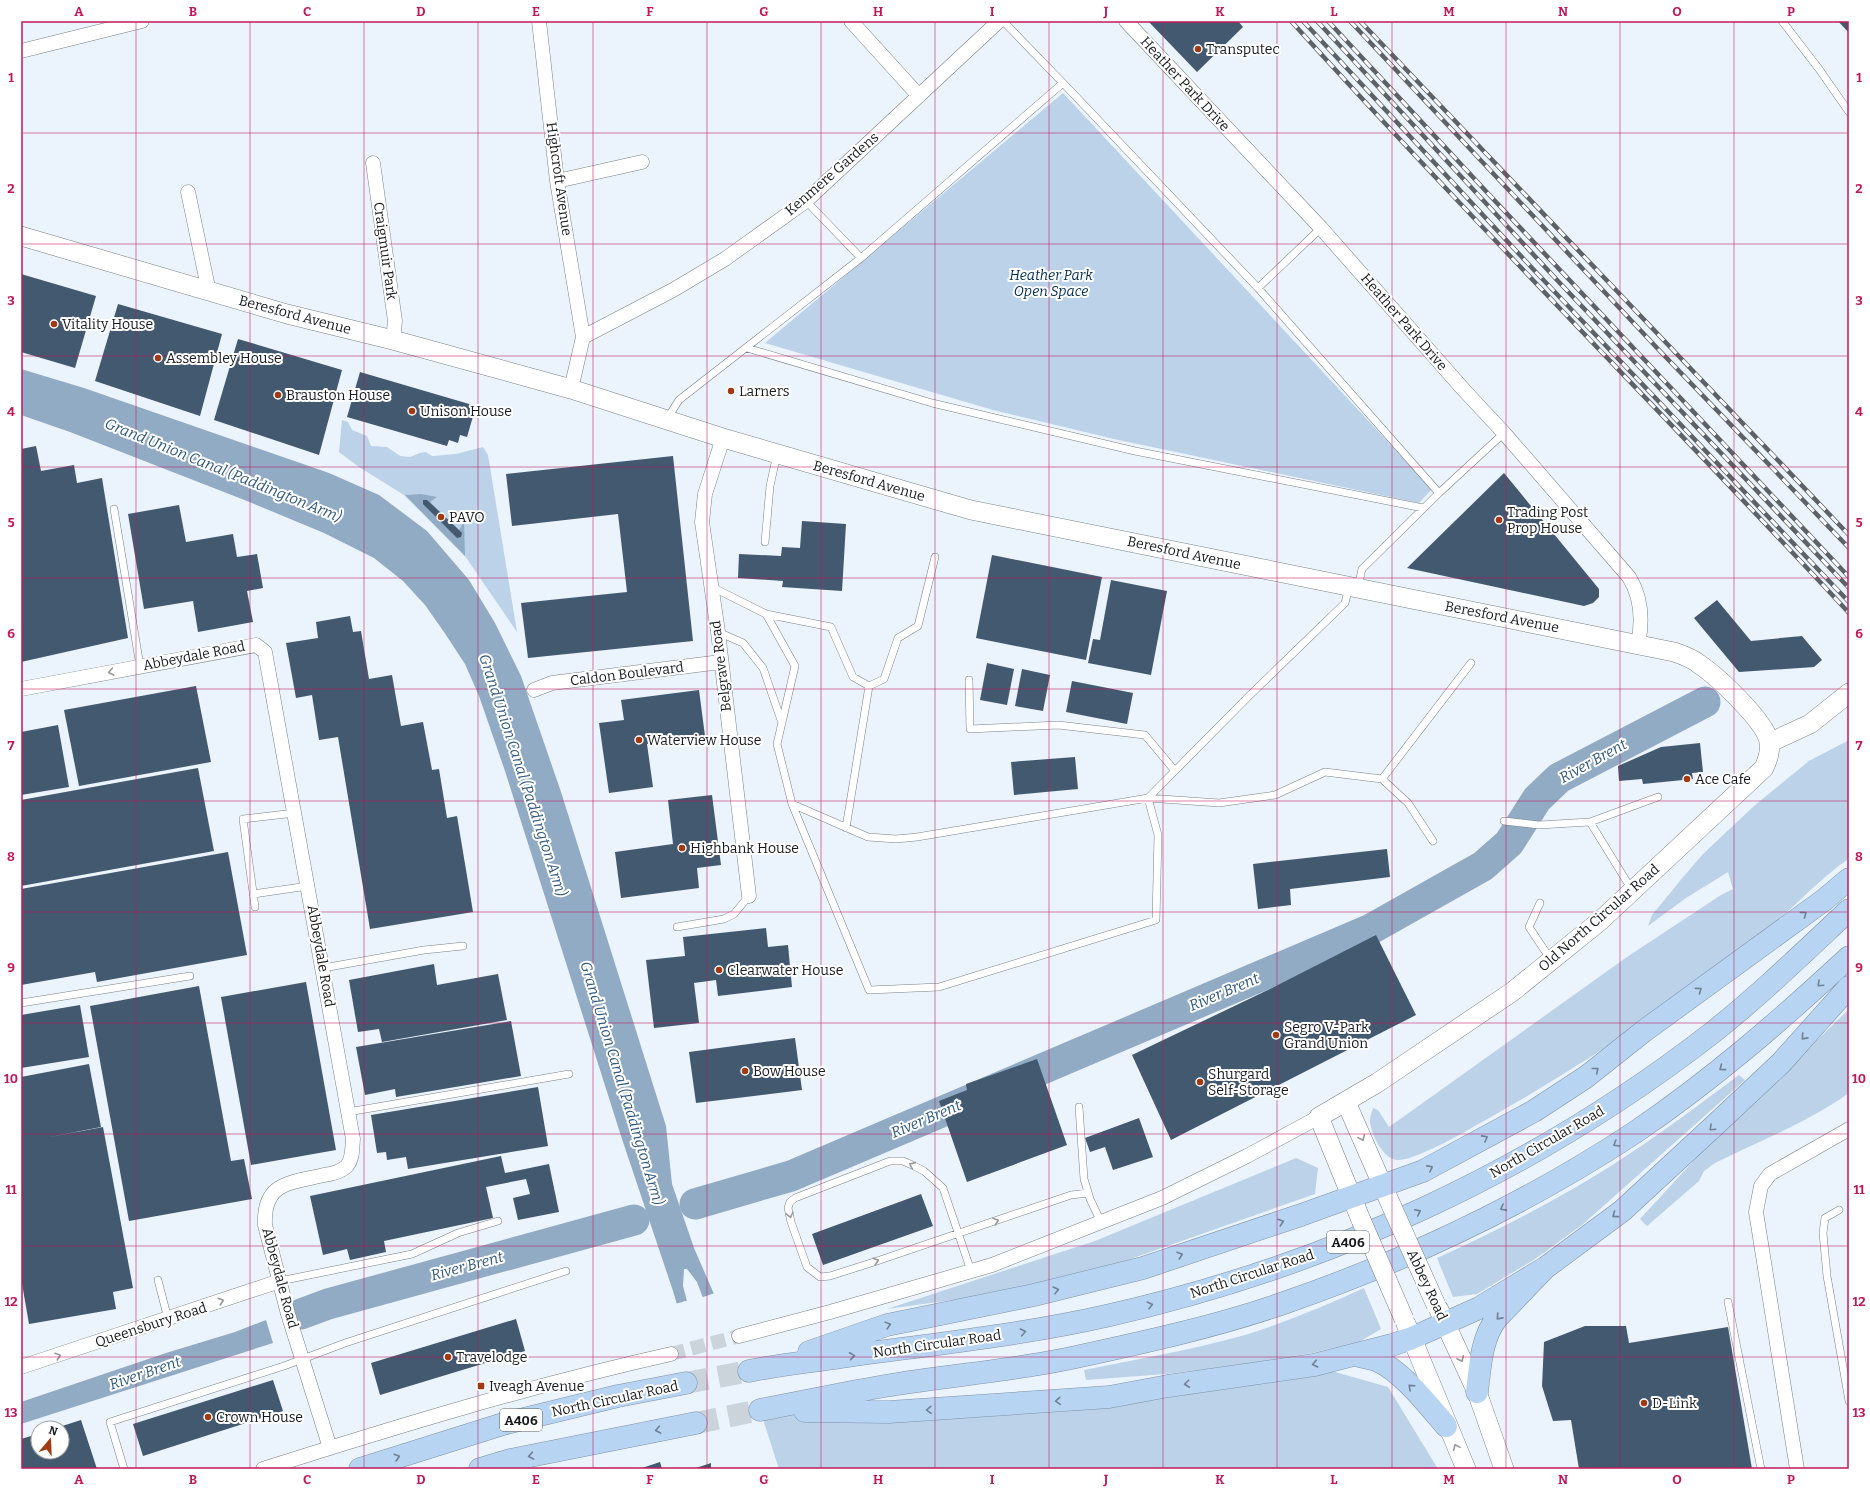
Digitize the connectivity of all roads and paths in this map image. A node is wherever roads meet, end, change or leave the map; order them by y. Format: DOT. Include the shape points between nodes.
graph roads {
  1 [pos="142,21"];
  2 [pos="538,21"];
  3 [pos="850,21"];
  4 [pos="999,21"];
  5 [pos="1003,21"];
  6 [pos="1126,21"];
  7 [pos="1782,21"];
  8 [pos="21,51"];
  9 [pos="1063,83"];
  10 [pos="919,96"];
  11 [pos="1849,112"];
  12 [pos="642,162"];
  13 [pos="373,163"];
  14 [pos="557,181"];
  15 [pos="188,192"];
  16 [pos="806,201"];
  17 [pos="1321,228"];
  18 [pos="21,236"];
  19 [pos="861,258"];
  20 [pos="1258,288"];
  21 [pos="209,292"];
  22 [pos="583,337"];
  23 [pos="394,340"];
  24 [pos="747,348"];
  25 [pos="571,389"];
  26 [pos="666,421"];
  27 [pos="1504,433"];
  28 [pos="723,438"];
  29 [pos="777,454"];
  30 [pos="1439,492"];
  31 [pos="1423,508"];
  32 [pos="114,509"];
  33 [pos="765,542"];
  34 [pos="936,557"];
  35 [pos="710,586"];
  36 [pos="1353,587"];
  37 [pos="766,614"];
  38 [pos="718,632"];
  39 [pos="1638,644"];
  40 [pos="721,662"];
  41 [pos="1471,663"];
  42 [pos="140,666"];
  43 [pos="970,680"];
  44 [pos="869,686"];
  45 [pos="21,689"];
  46 [pos="534,690"];
  47 [pos="1849,693"];
  48 [pos="782,723"];
  49 [pos="1769,743"];
  50 [pos="1175,771"];
  51 [pos="1382,779"];
  52 [pos="1658,797"];
  53 [pos="1148,798"];
  54 [pos="792,804"];
  55 [pos="295,813"];
  56 [pos="1504,821"];
  57 [pos="1590,822"];
  58 [pos="846,828"];
  59 [pos="1433,841"];
  60 [pos="1846,881"];
  61 [pos="308,886"];
  62 [pos="1633,890"];
  63 [pos="253,894"];
  64 [pos="749,896"];
  65 [pos="1540,903"];
  66 [pos="255,907"];
  67 [pos="1849,910"];
  68 [pos="677,927"];
  69 [pos="463,946"];
  70 [pos="1849,957"];
  71 [pos="1551,960"];
  72 [pos="323,968"];
  73 [pos="190,976"];
  74 [pos="1849,987"];
  75 [pos="21,1003"];
  76 [pos="569,1074"];
  77 [pos="1346,1102"];
  78 [pos="1079,1107"];
  79 [pos="348,1112"];
  80 [pos="1319,1117"];
  81 [pos="1849,1128"];
  82 [pos="1382,1186"];
  83 [pos="1088,1193"];
  84 [pos="1351,1197"];
  85 [pos="1839,1210"];
  86 [pos="498,1221"];
  87 [pos="1101,1222"];
  88 [pos="959,1234"];
  89 [pos="1545,1268"];
  90 [pos="566,1271"];
  91 [pos="971,1271"];
  92 [pos="158,1280"];
  93 [pos="280,1282"];
  94 [pos="1728,1302"];
  95 [pos="1441,1314"];
  96 [pos="168,1319"];
  97 [pos="1408,1329"];
  98 [pos="739,1336"];
  99 [pos="672,1354"];
  100 [pos="1353,1355"];
  101 [pos="304,1360"];
  102 [pos="21,1367"];
  103 [pos="686,1383"];
  104 [pos="1476,1392"];
  105 [pos="1849,1401"];
  106 [pos="696,1422"];
  107 [pos="1446,1426"];
  108 [pos="330,1448"];
  109 [pos="124,1469"];
  110 [pos="263,1469"];
  111 [pos="360,1469"];
  112 [pos="480,1469"];
  113 [pos="1466,1469"];
  114 [pos="1504,1469"];
  115 [pos="1761,1469"];
  116 [pos="1797,1469"];
  1 -- 8 [label="street"];
  2 -- 14 [label="street, Highcroft Avenue"];
  3 -- 10 [label="street"];
  4 -- 10 [label="street, Kenmere Gardens"];
  5 -- 9 [label="lane"];
  6 -- 17 [label="street, Heather Park Drive"];
  7 -- 11 [label="lane"];
  9 -- 19 [label="lane"];
  9 -- 20 [label="lane"];
  10 -- 16 [label="street, Kenmere Gardens"];
  12 -- 14 [label="street"];
  13 -- 23 [label="street, Craigmuir Park" via="395,321"];
  14 -- 22 [label="street, Highcroft Avenue"];
  15 -- 21 [label="street"];
  16 -- 19 [label="lane"];
  16 -- 22 [label="street, Kenmere Gardens" via="725,259 661,297"];
  17 -- 20 [label="lane"];
  17 -- 27 [label="street, Heather Park Drive" via="1462,389"];
  18 -- 21 [label="street, Beresford Avenue"];
  19 -- 24 [label="lane"];
  20 -- 30 [label="lane"];
  21 -- 23 [label="street, Beresford Avenue"];
  22 -- 25 [label="street"];
  23 -- 25 [label="street, Beresford Avenue"];
  24 -- 26 [label="lane" via="680,400"];
  24 -- 31 [label="lane" via="932,403 1135,451"];
  25 -- 26 [label="street, Beresford Avenue"];
  26 -- 28 [label="street, Beresford Avenue"];
  27 -- 30 [label="lane"];
  27 -- 39 [label="street, Heather Park Drive" via="1629,577 1641,604"];
  28 -- 29 [label="street, Beresford Avenue"];
  28 -- 35 [label="street, Belgrave Road" via="702,508"];
  29 -- 33 [label="lane" via="770,486"];
  29 -- 36 [label="street, Beresford Avenue" via="971,510"];
  30 -- 31 [label="lane"];
  31 -- 36 [label="lane" via="1362,569"];
  32 -- 42 [label="lane"];
  34 -- 44 [label="lane" via="918,626 898,638 884,678"];
  35 -- 37 [label="lane"];
  35 -- 38 [label="street, Belgrave Road"];
  36 -- 39 [label="street, Beresford Avenue"];
  36 -- 50 [label="lane" via="1345,603"];
  37 -- 44 [label="lane" via="831,627 853,678"];
  37 -- 48 [label="lane" via="795,666"];
  38 -- 40 [label="street, Belgrave Road"];
  38 -- 48 [label="lane" via="743,643 764,668"];
  39 -- 49 [label="street, Beresford Avenue" via="1674,652 1699,664 1754,715"];
  40 -- 46 [label="street, Caldon Boulevard" via="552,683"];
  40 -- 64 [label="street, Belgrave Road"];
  41 -- 51 [label="lane"];
  42 -- 45 [label="street, Abbeydale Road, one-way"];
  42 -- 55 [label="street, Abbeydale Road" via="256,644 265,652"];
  43 -- 50 [label="lane" via="970,729 1058,725 1145,735"];
  44 -- 58 [label="lane"];
  47 -- 49 [label="street" via="1810,724"];
  48 -- 54 [label="lane" via="777,744"];
  49 -- 62 [label="street, Old North Circular Road" via="1769,758 1764,768"];
  50 -- 53 [label="lane"];
  51 -- 53 [label="lane" via="1325,772 1275,795 1219,803"];
  51 -- 59 [label="lane" via="1408,803"];
  52 -- 57 [label="lane"];
  53 -- 54 [label="lane" via="1158,835 1156,920 939,987 870,990"];
  53 -- 58 [label="lane" via="917,837 868,837"];
  54 -- 58 [label="lane"];
  55 -- 61 [label="street, Abbeydale Road"];
  55 -- 63 [label="lane" via="243,819"];
  56 -- 57 [label="lane" via="1539,825"];
  57 -- 62 [label="lane"];
  82 -- 60 [label="highway, one-way" via="1423,1171 1541,1107 1586,1077"];
  61 -- 63 [label="lane"];
  61 -- 72 [label="street, Abbeydale Road"];
  62 -- 71 [label="street, Old North Circular Road" via="1600,921"];
  63 -- 66 [label="lane"];
  64 -- 68 [label="lane" via="734,914 724,919"];
  65 -- 71 [label="lane" via="1529,927"];
  67 -- 84 [label="highway, North Circular Road / A406" via="1714,1032 1617,1102 1510,1165 1415,1214 1347,1243 1258,1276 1106,1316 1014,1334 754,1370 887,1325 1034,1295 1143,1268"];
  69 -- 72 [label="lane" via="424,950"];
  70 -- 100 [label="highway, A406" via="1738,1056 1634,1133 1467,1227 1362,1273 1240,1316 1071,1358 885,1386 760,1410 889,1412 1109,1397 1314,1365"];
  71 -- 77 [label="street, Old North Circular Road" via="1512,992"];
  72 -- 79 [label="street, Abbeydale Road"];
  73 -- 75 [label="lane"];
  74 -- 89 [label="highway, one-way" via="1781,1063 1657,1179 1622,1210"];
  76 -- 79 [label="lane"];
  77 -- 80 [label="street, Old North Circular Road"];
  77 -- 82 [label="street, Abbey Road, one-way"];
  78 -- 83 [label="lane" via="1084,1179"];
  79 -- 93 [label="street, Abbeydale Road" via="353,1139 352,1156 346,1166 338,1172 285,1184 268,1198 264,1210 265,1225"];
  80 -- 84 [label="street"];
  80 -- 87 [label="street" via="1252,1154 1162,1198"];
  81 -- 116 [label="street" via="1770,1174 1761,1186 1756,1212"];
  82 -- 84 [label="highway"];
  82 -- 95 [label="street, Abbey Road, bridge"];
  83 -- 87 [label="lane"];
  88 -- 83 [label="lane, one-way" via="1071,1195"];
  84 -- 97 [label="street, bridge"];
  85 -- 105 [label="lane" via="1825,1218 1823,1233 1827,1276"];
  86 -- 93 [label="lane" via="458,1233 412,1254"];
  87 -- 91 [label="street"];
  88 -- 88 [label="lane, one-way" via="943,1188 924,1171 903,1161 890,1162 795,1198 788,1208 807,1267 820,1277 830,1276"];
  88 -- 91 [label="lane"];
  89 -- 95 [label="highway" via="1479,1308"];
  89 -- 104 [label="highway, one-way" via="1492,1325 1486,1339"];
  90 -- 101 [label="lane" via="344,1343"];
  91 -- 98 [label="street"];
  92 -- 96 [label="lane"];
  96 -- 93 [label="street, Queensbury Road, one-way"];
  93 -- 101 [label="street, Abbeydale Road"];
  94 -- 115 [label="lane"];
  95 -- 97 [label="highway"];
  95 -- 104 [label="street, Abbey Road, one-way"];
  102 -- 96 [label="street, Queensbury Road, one-way"];
  97 -- 100 [label="highway"];
  97 -- 107 [label="street"];
  99 -- 108 [label="street" via="612,1367 455,1410"];
  107 -- 100 [label="highway, one-way" via="1423,1398 1399,1375 1378,1361"];
  101 -- 108 [label="street, Abbeydale Road"];
  101 -- 109 [label="lane" via="110,1422"];
  111 -- 103 [label="highway, North Circular Road / A406, one-way" via="503,1424 618,1396"];
  104 -- 114 [label="street, Abbey Road"];
  106 -- 112 [label="highway, one-way" via="510,1460"];
  113 -- 107 [label="street, one-way"];
  108 -- 110 [label="street"];
}
